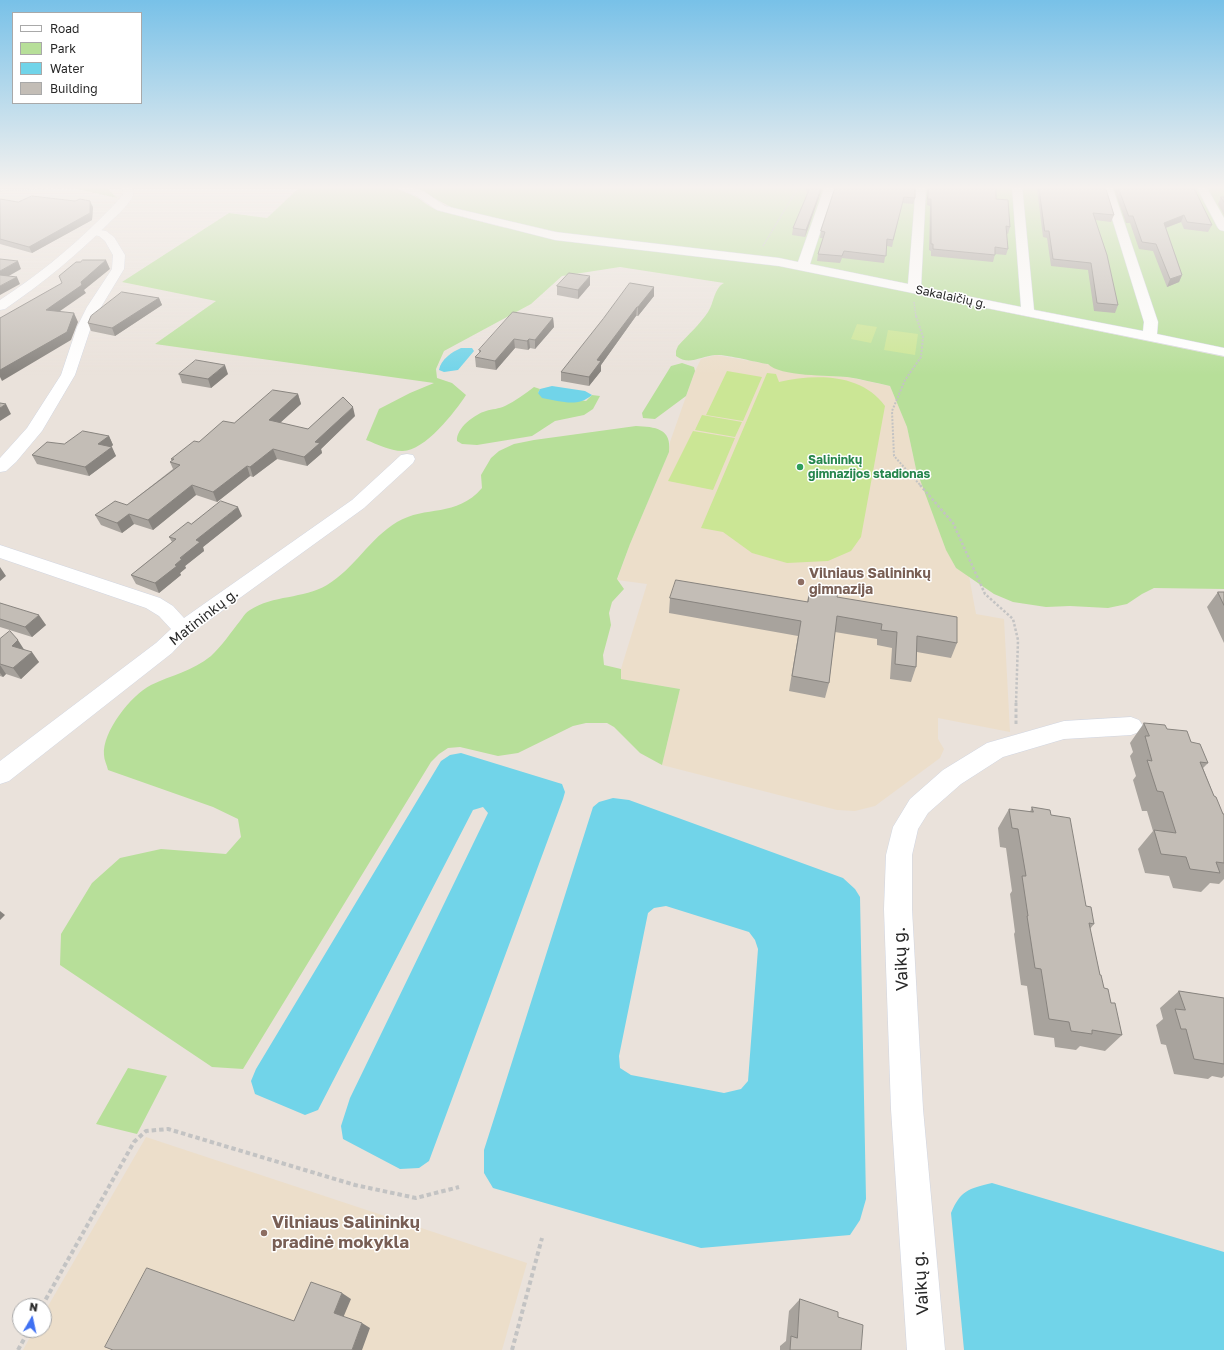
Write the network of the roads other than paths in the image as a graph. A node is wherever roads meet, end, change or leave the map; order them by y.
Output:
1 (74, 249) edge
2 (116, 249) edge
3 (669, 249) edge
4 (809, 249) edge
5 (917, 249) edge
6 (1022, 249) edge
7 (1127, 249) edge
8 (803, 266) junction
9 (914, 290) junction
10 (0, 306) edge
11 (1028, 313) junction
12 (1150, 337) junction
13 (1224, 352) edge
14 (407, 459) dead end
15 (0, 467) edge
16 (0, 550) edge
17 (183, 629) junction
18 (1131, 726) dead end
19 (0, 774) edge
20 (926, 1350) edge

1 - 10 street
2 - 15 street
3 - 8 street, Sakalaičių g.
4 - 8 street
5 - 9 street
6 - 11 street
7 - 12 street
8 - 9 street, Sakalaičių g.
9 - 11 street, Sakalaičių g.
11 - 12 street, Sakalaičių g.
12 - 13 street, Sakalaičių g.
14 - 17 street, Matininkų g.
16 - 17 street
17 - 19 street, Matininkų g.
18 - 20 street, Vaikų g.

